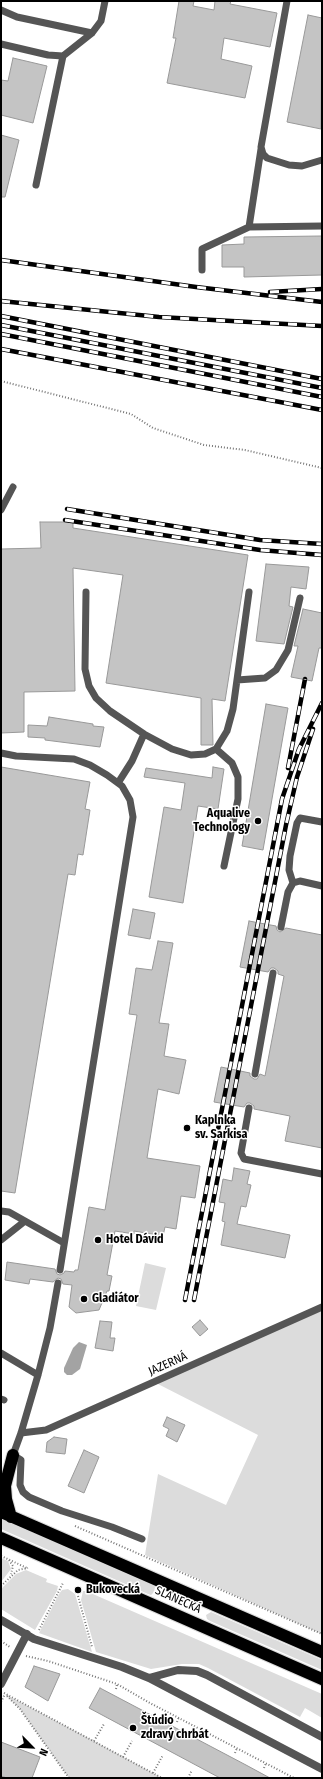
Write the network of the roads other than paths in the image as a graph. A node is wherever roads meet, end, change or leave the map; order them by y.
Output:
1 (105, 1) edge
2 (287, 1) edge
3 (1, 10) edge
4 (92, 33) junction
5 (1, 44) edge
6 (63, 56) junction
7 (261, 147) junction
8 (322, 160) edge
9 (36, 185) dead end
10 (322, 226) edge
11 (249, 227) junction
12 (202, 270) dead end
13 (13, 488) dead end
14 (1, 510) edge
15 (86, 592) dead end
16 (249, 592) dead end
17 (300, 598) dead end
18 (237, 680) junction
19 (144, 734) junction
20 (216, 749) junction
21 (1, 753) edge
22 (118, 783) junction
23 (322, 822) edge
24 (224, 866) dead end
25 (293, 883) junction
26 (322, 886) edge
27 (281, 927) dead end
28 (273, 973) dead end
29 (255, 1074) dead end
30 (249, 1108) dead end
31 (322, 1174) edge
32 (1, 1210) edge
33 (25, 1221) junction
34 (1, 1240) edge
35 (64, 1243) junction
36 (60, 1270) dead end
37 (58, 1283) dead end
38 (322, 1307) edge
39 (1, 1353) edge
40 (38, 1375) junction
41 (21, 1433) junction
42 (12, 1454) junction
43 (1, 1473) edge
44 (6, 1514) edge
45 (2, 1539) edge
46 (142, 1539) dead end
47 (1, 1620) edge
48 (31, 1637) junction
49 (322, 1652) edge
50 (149, 1678) junction
51 (322, 1679) edge
52 (1, 1684) edge
53 (322, 1737) edge
54 (322, 1769) edge

1 - 4 lane
2 - 7 lane
3 - 4 lane
4 - 6 lane
5 - 6 lane
6 - 9 lane
7 - 8 lane
7 - 11 lane
10 - 11 lane
11 - 12 lane
13 - 14 lane
15 - 19 lane
16 - 18 lane
17 - 18 lane
18 - 20 lane
19 - 20 lane
19 - 22 lane
20 - 24 lane
21 - 22 lane
22 - 35 lane
23 - 25 lane
25 - 26 lane
25 - 27 lane
28 - 29 lane
30 - 31 lane
32 - 33 lane
33 - 34 lane
33 - 35 lane
35 - 36 lane
37 - 40 lane
38 - 41 lane, JAZERNÁ
39 - 40 lane
40 - 41 lane
41 - 42 lane
42 - 43 highway
42 - 44 highway
42 - 46 lane
44 - 49 highway, SLANECKÁ
45 - 51 highway, SLANECKÁ
47 - 48 street
48 - 50 street
48 - 52 street
50 - 53 street
50 - 54 street

